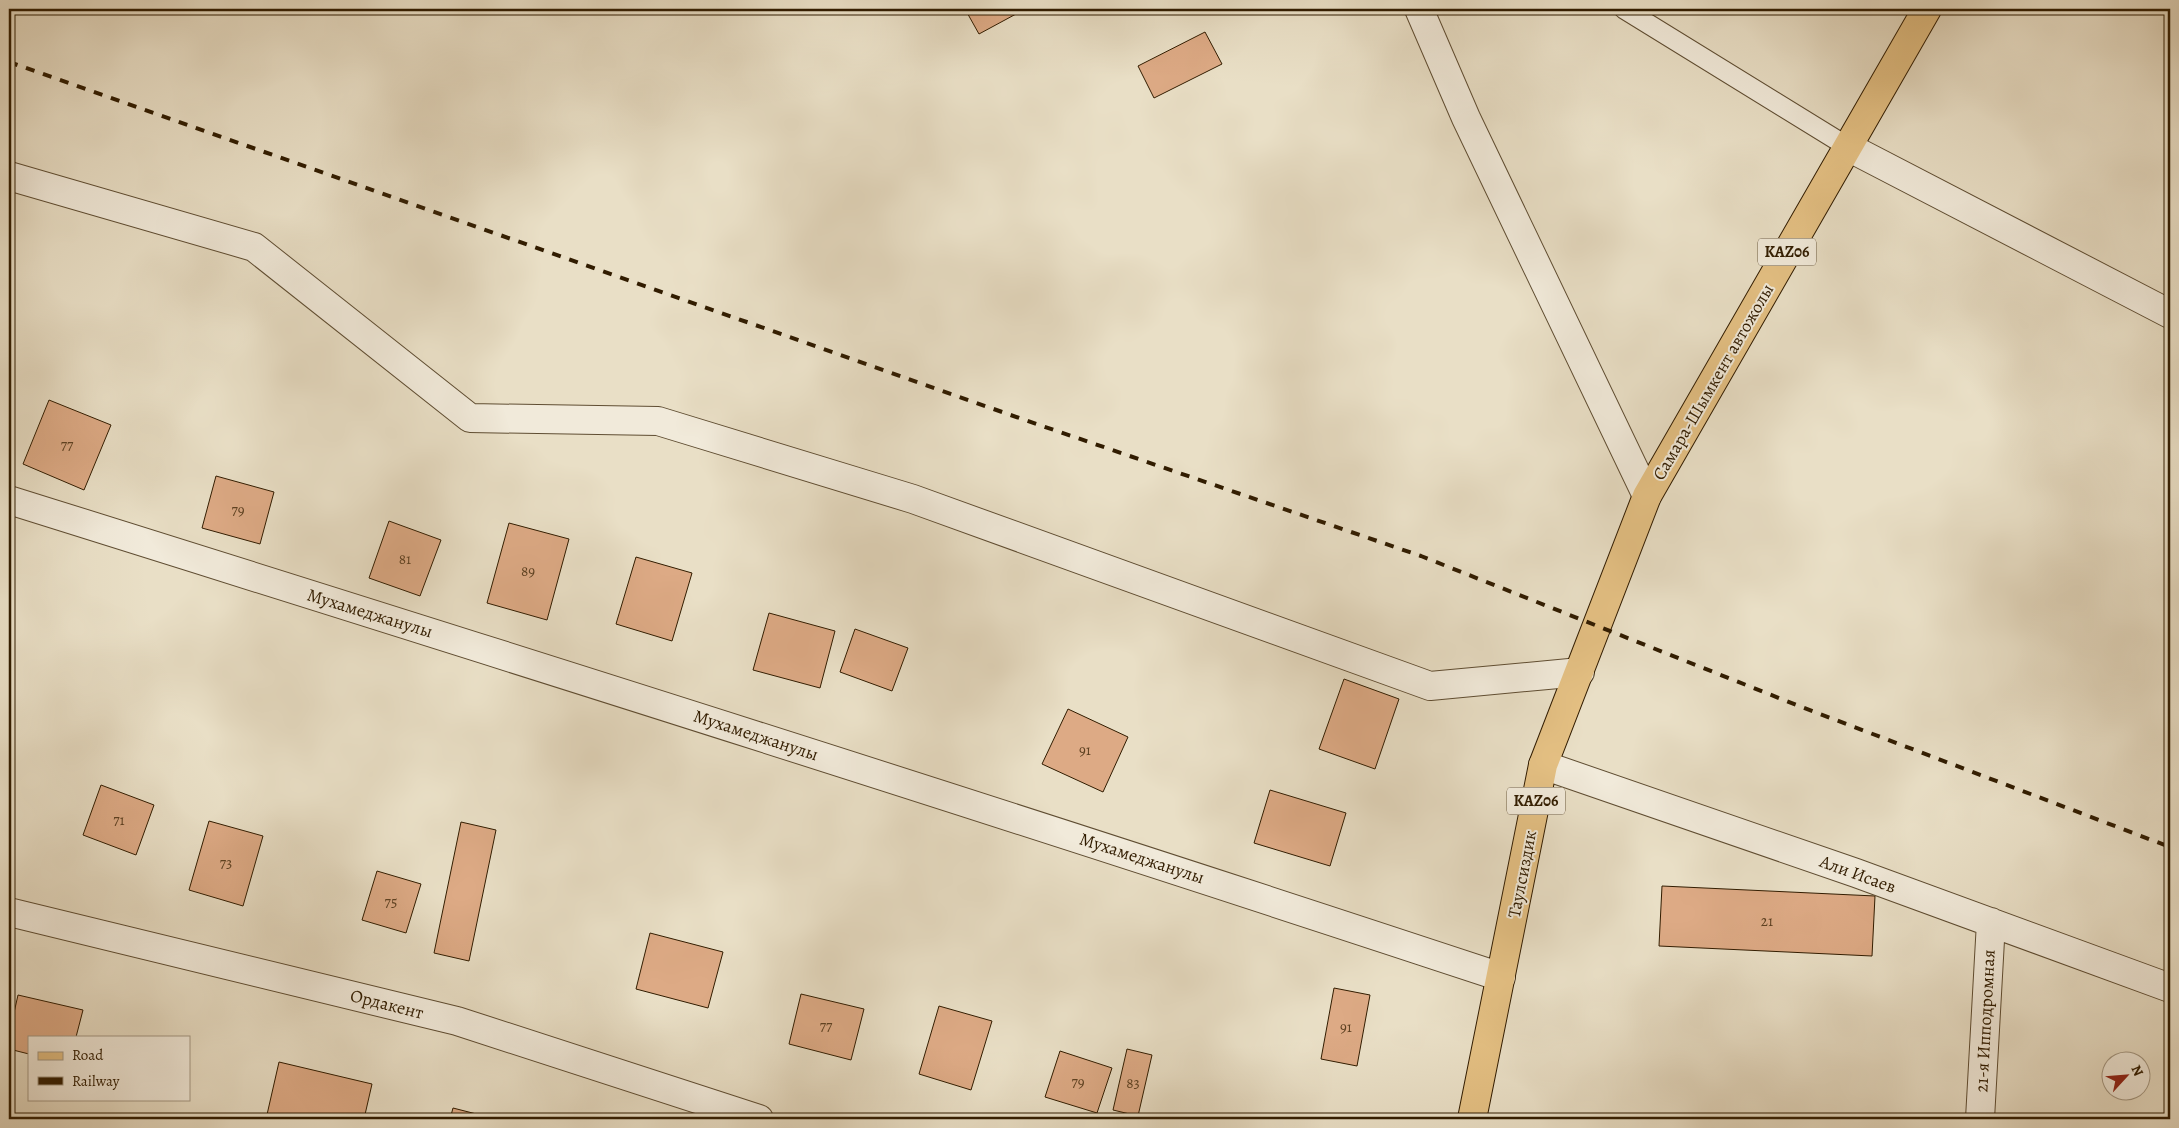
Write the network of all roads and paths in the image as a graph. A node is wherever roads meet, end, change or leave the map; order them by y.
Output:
1 (1419, 9) edge
2 (1624, 9) edge
3 (1928, 9) edge
4 (1848, 147) junction
5 (9, 176) edge
6 (2170, 314) edge
7 (1647, 496) junction
8 (9, 500) edge
9 (1580, 672) junction
10 (1543, 765) junction
11 (9, 912) edge
12 (1991, 922) junction
13 (1501, 977) junction
14 (2170, 988) edge
15 (759, 1119) edge
16 (1472, 1119) edge
17 (1980, 1119) edge

1 - 7 street
2 - 4 lane
3 - 4 main road, Самара-Шымкент автожолы / KAZ06
4 - 6 street
4 - 7 main road, Самара-Шымкент автожолы / KAZ06
5 - 9 street
7 - 9 main road, Таулсиздик / KAZ06
8 - 13 street, Мухамеджанулы
9 - 10 main road, Таулсиздик / KAZ06
10 - 12 street, Али Исаев
10 - 13 main road, Таулсиздик / KAZ06
11 - 15 street, Ордакент
12 - 14 street, Али Исаев
12 - 17 street, 21-я Ипподромная
13 - 16 main road, Таулсиздик / KAZ06

